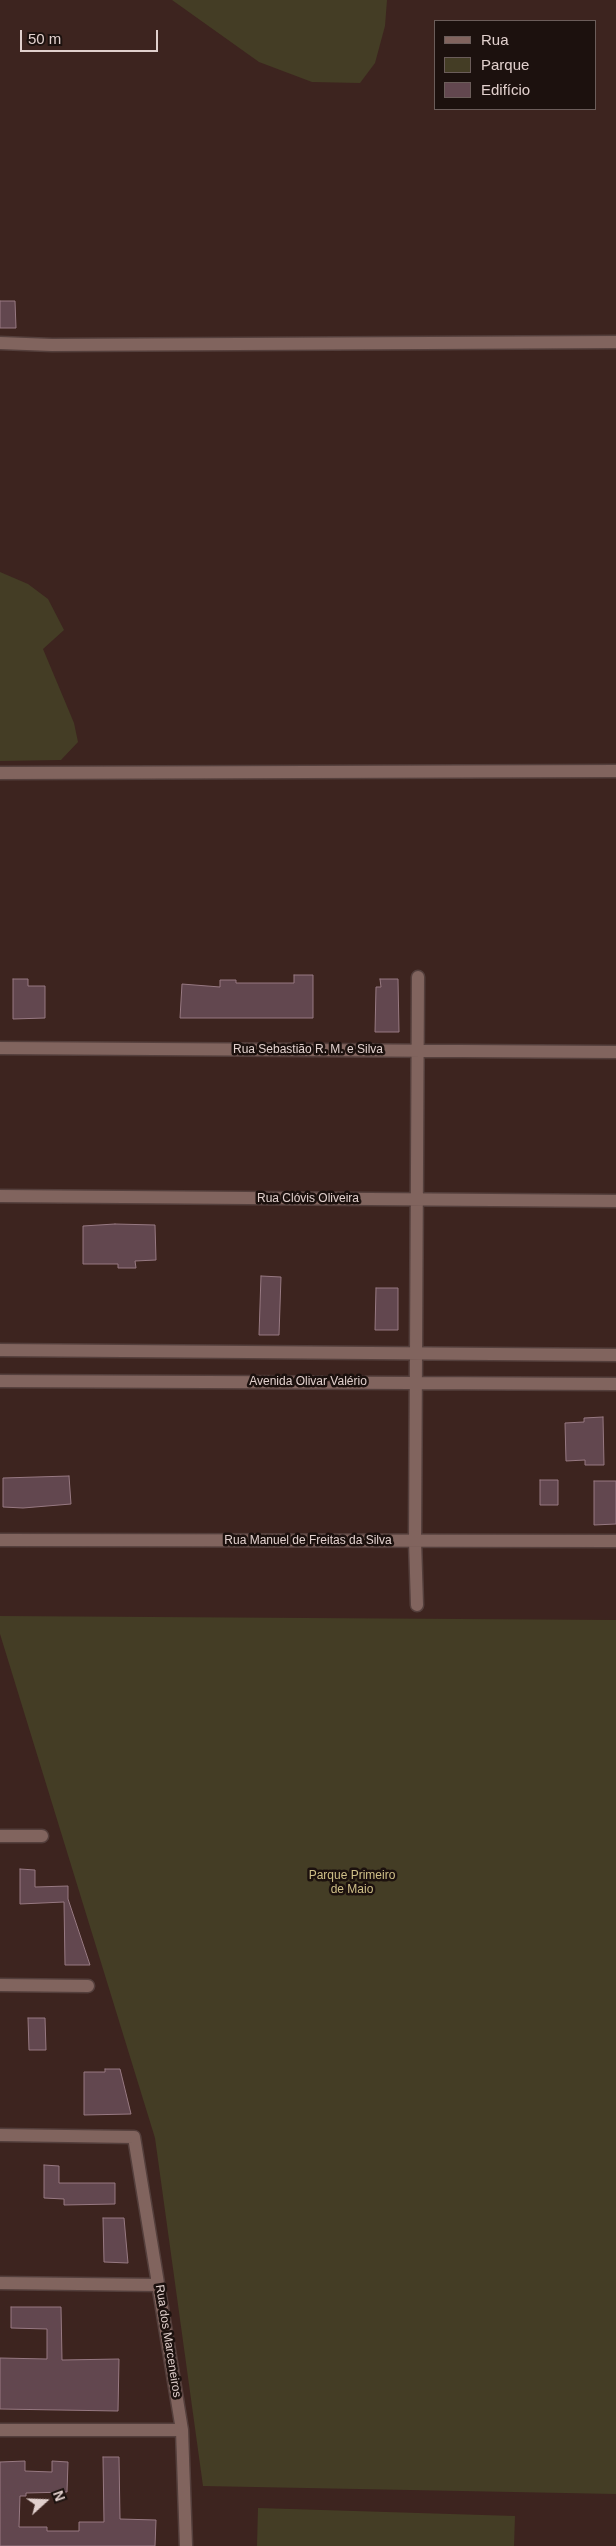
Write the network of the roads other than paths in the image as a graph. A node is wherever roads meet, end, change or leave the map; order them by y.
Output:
1 (616, 342) edge
2 (0, 343) edge
3 (616, 771) edge
4 (0, 773) edge
5 (418, 977) dead end
6 (0, 1048) edge
7 (418, 1051) junction
8 (616, 1052) edge
9 (0, 1196) edge
10 (417, 1199) junction
11 (616, 1201) edge
12 (0, 1350) edge
13 (416, 1355) junction
14 (616, 1355) edge
15 (0, 1381) edge
16 (417, 1383) junction
17 (616, 1384) edge
18 (0, 1540) edge
19 (415, 1541) junction
20 (616, 1541) edge
21 (417, 1606) dead end
22 (0, 1836) edge
23 (42, 1836) dead end
24 (0, 1985) edge
25 (88, 1986) dead end
26 (0, 2135) edge
27 (0, 2283) edge
28 (158, 2285) junction
29 (0, 2430) edge
30 (182, 2430) junction
31 (186, 2546) edge

1 - 2 street
3 - 4 street
5 - 7 street
6 - 7 street, Rua Sebastião R. M. e Silva
7 - 8 street, Rua Sebastião R. M. e Silva
7 - 10 street
9 - 10 street, Rua Clóvis Oliveira
10 - 11 street, Rua Clóvis Oliveira
10 - 13 street
12 - 13 street
13 - 14 street
13 - 16 street
15 - 16 street, Avenida Olivar Valério
16 - 17 street, Avenida Olivar Valério
16 - 19 street
18 - 19 street, Rua Manuel de Freitas da Silva
19 - 20 street, Rua Manuel de Freitas da Silva
19 - 21 street
22 - 23 street
24 - 25 street
26 - 28 street, Rua dos Marceneiros
27 - 28 street
28 - 30 street, Rua dos Marceneiros
29 - 30 street
30 - 31 street, Rua dos Marceneiros

